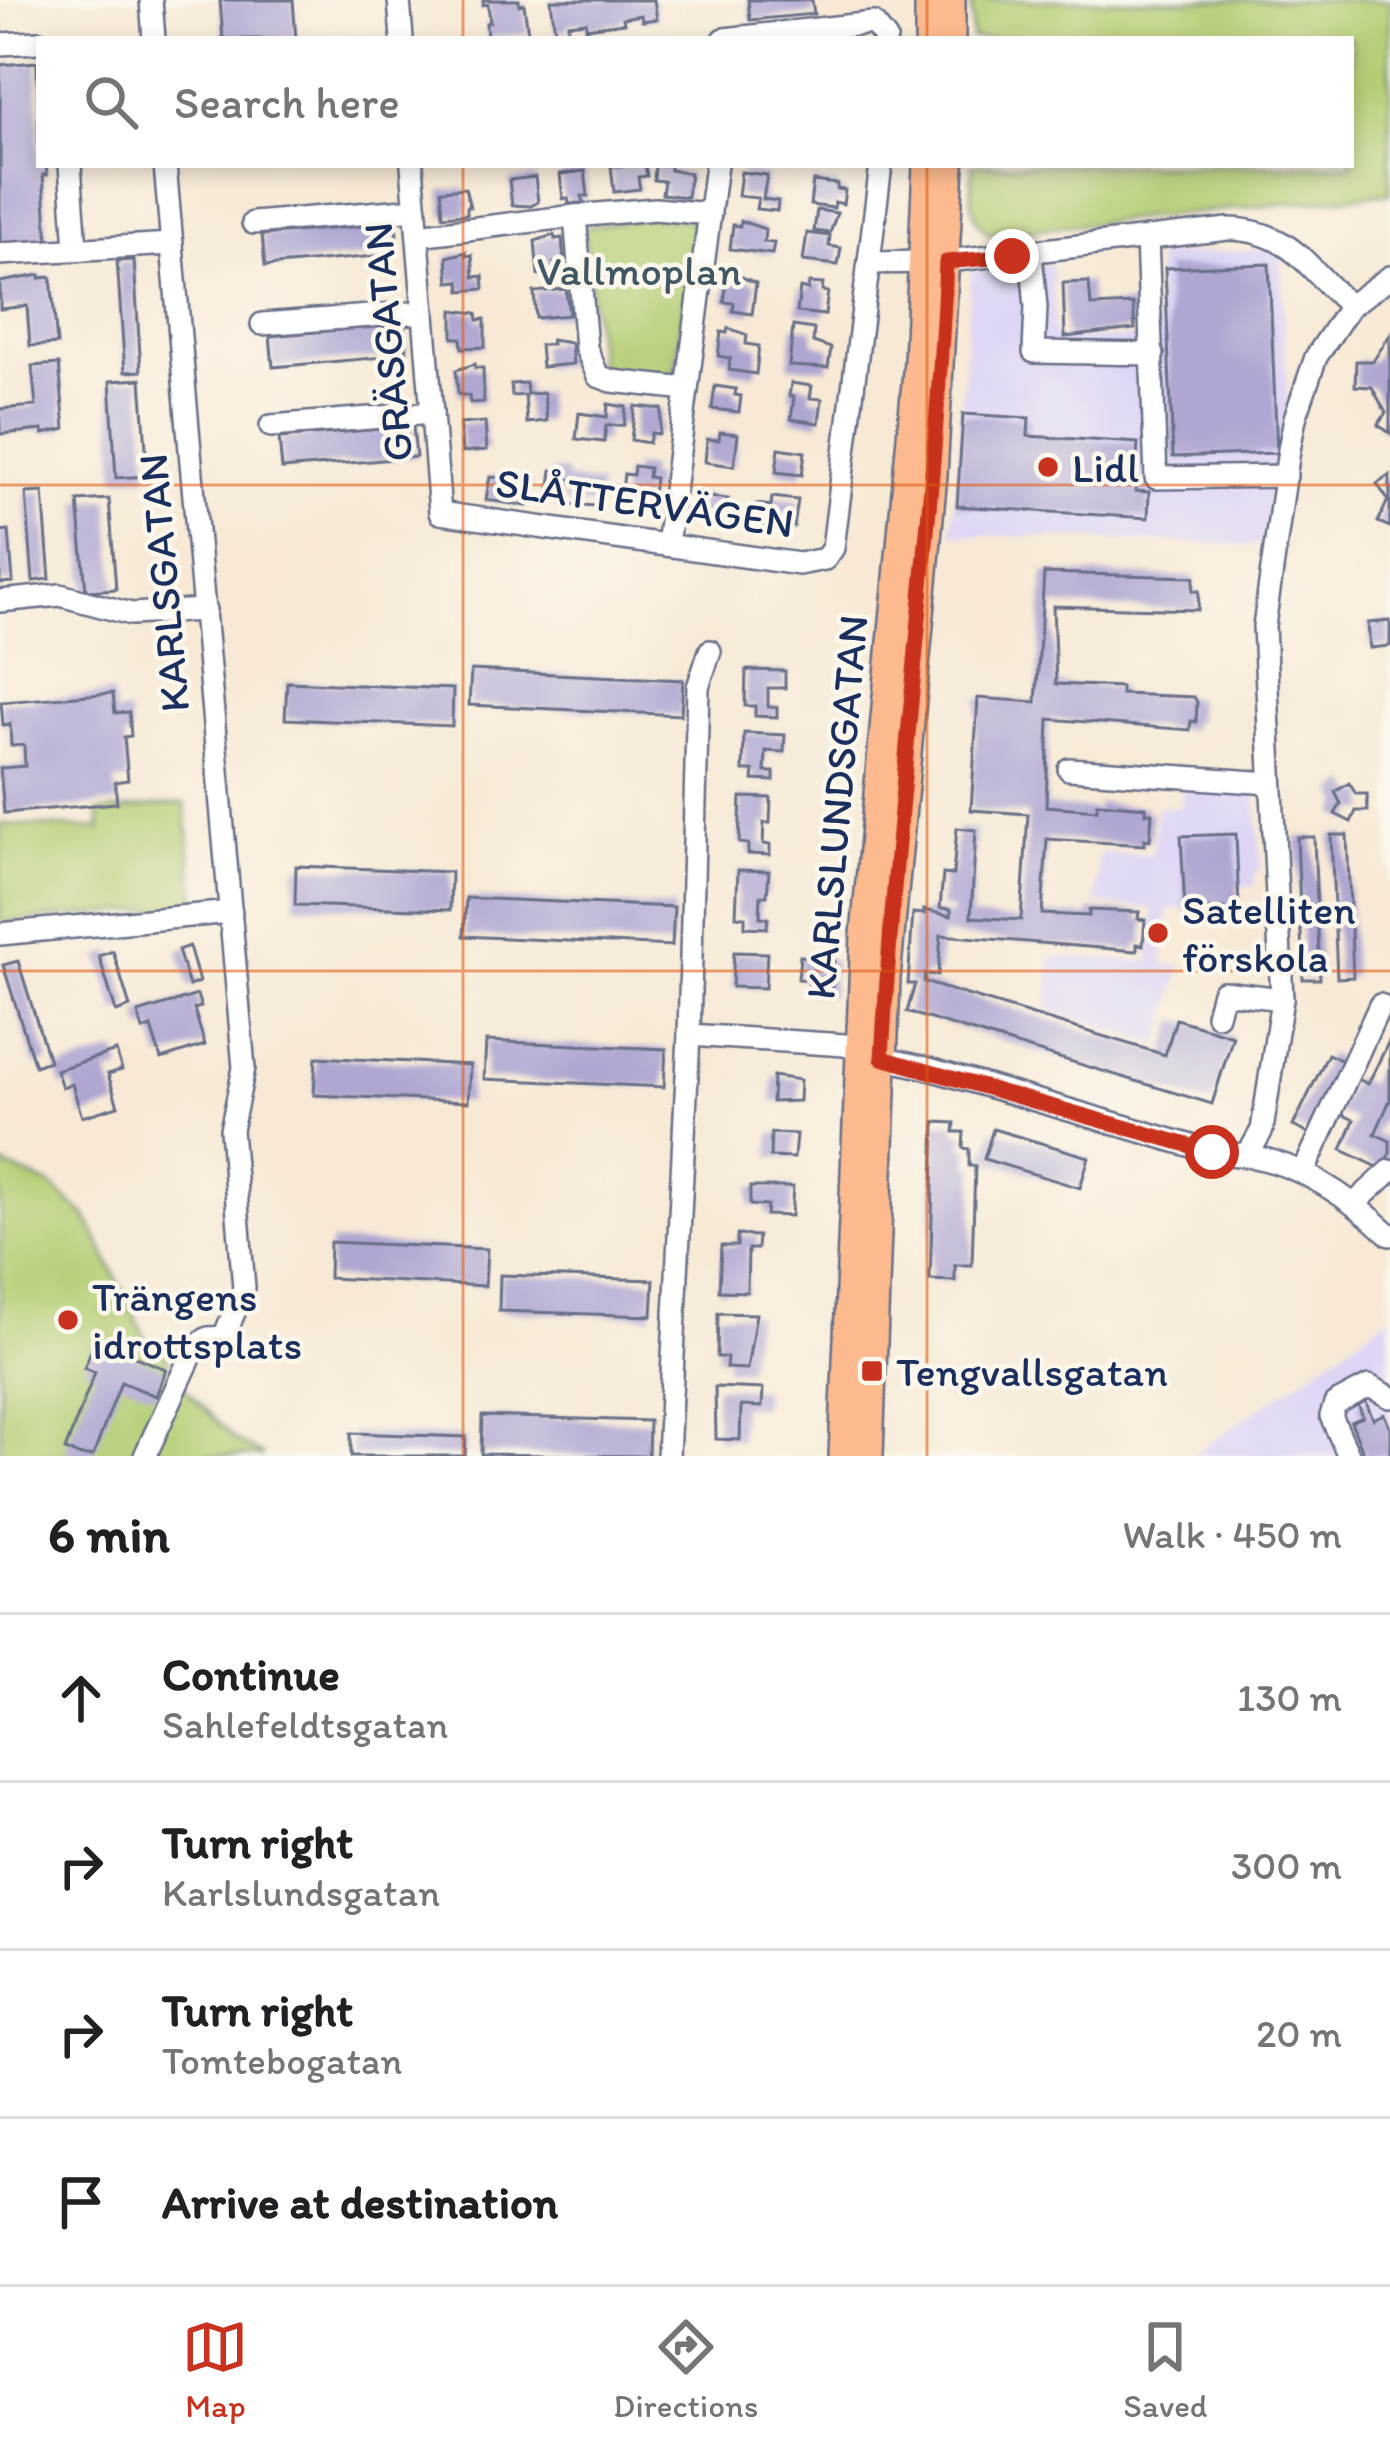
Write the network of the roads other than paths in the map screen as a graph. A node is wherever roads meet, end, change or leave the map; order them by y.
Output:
1 (151, 0) edge
2 (399, 0) edge
3 (929, 0) edge
4 (951, 0) edge
5 (154, 36) edge
6 (402, 36) edge
7 (752, 36) edge
8 (884, 36) edge
9 (929, 36) edge
10 (951, 36) edge
11 (36, 42) edge
12 (0, 44) edge
13 (70, 168) edge
14 (165, 168) edge
15 (412, 168) edge
16 (716, 168) edge
17 (881, 168) edge
18 (927, 168) edge
19 (950, 168) edge
20 (416, 208) junction
21 (710, 214) junction
22 (575, 216) junction
23 (254, 223) dead end
24 (418, 235) junction
25 (1147, 238) junction
26 (172, 244) junction
27 (76, 248) junction
28 (0, 254) edge
29 (1031, 254) junction
30 (935, 262) junction
31 (870, 263) junction
32 (1390, 277) edge
33 (1350, 306) junction
34 (424, 311) junction
35 (262, 324) dead end
36 (1153, 354) junction
37 (687, 389) junction
38 (432, 412) junction
39 (271, 426) dead end
40 (1286, 476) junction
41 (440, 512) joint
42 (667, 545) junction
43 (0, 601) edge
44 (205, 610) junction
45 (710, 651) dead end
46 (1069, 769) dead end
47 (1270, 783) junction
48 (231, 913) junction
49 (0, 934) edge
50 (1282, 998) junction
51 (1380, 1005) dead end
52 (1217, 1016) dead end
53 (689, 1035) junction
54 (870, 1054) junction
55 (1240, 1155) junction
56 (1390, 1171) edge
57 (1303, 1173) junction
58 (1355, 1203) junction
59 (1390, 1235) edge
60 (1385, 1403) edge
61 (145, 1456) edge
62 (668, 1456) edge
63 (843, 1456) edge
64 (869, 1456) edge
65 (1348, 1456) edge

1 - 5 street
2 - 6 street
3 - 9 main road
4 - 10 main road
7 - 8 street
11 - 12 street
13 - 27 street
14 - 26 street, KARLSGATAN
15 - 20 street, GRÄSGATAN
16 - 21 street
17 - 31 street, SLÅTTERVÄGEN
18 - 30 main road, KARLSLUNDSGATAN
19 - 30 main road, KARLSLUNDSGATAN
20 - 23 street
20 - 24 street, GRÄSGATAN
21 - 22 street
21 - 37 street
22 - 24 street
22 - 37 street
24 - 34 street, GRÄSGATAN
25 - 29 street
25 - 33 street
25 - 36 street
26 - 27 street
26 - 44 street, KARLSGATAN
27 - 28 street
29 - 30 street
29 - 36 street
30 - 31 street
30 - 54 main road, KARLSLUNDSGATAN
31 - 42 street, SLÅTTERVÄGEN
32 - 33 street
33 - 40 street
34 - 35 street
34 - 38 street, GRÄSGATAN
36 - 40 street
37 - 42 street
38 - 39 street
38 - 41 street, GRÄSGATAN
40 - 47 street
41 - 42 street, SLÅTTERVÄGEN
43 - 44 street
44 - 48 street, KARLSGATAN
45 - 53 street
46 - 47 street
47 - 50 street
48 - 49 street
48 - 61 street, KARLSGATAN
50 - 52 street
50 - 55 street
51 - 57 street
53 - 54 street
53 - 62 street
54 - 55 street
54 - 63 main road, KARLSLUNDSGATAN
54 - 64 main road, KARLSLUNDSGATAN
55 - 57 street
56 - 58 street
57 - 58 street
58 - 59 street
60 - 65 street

